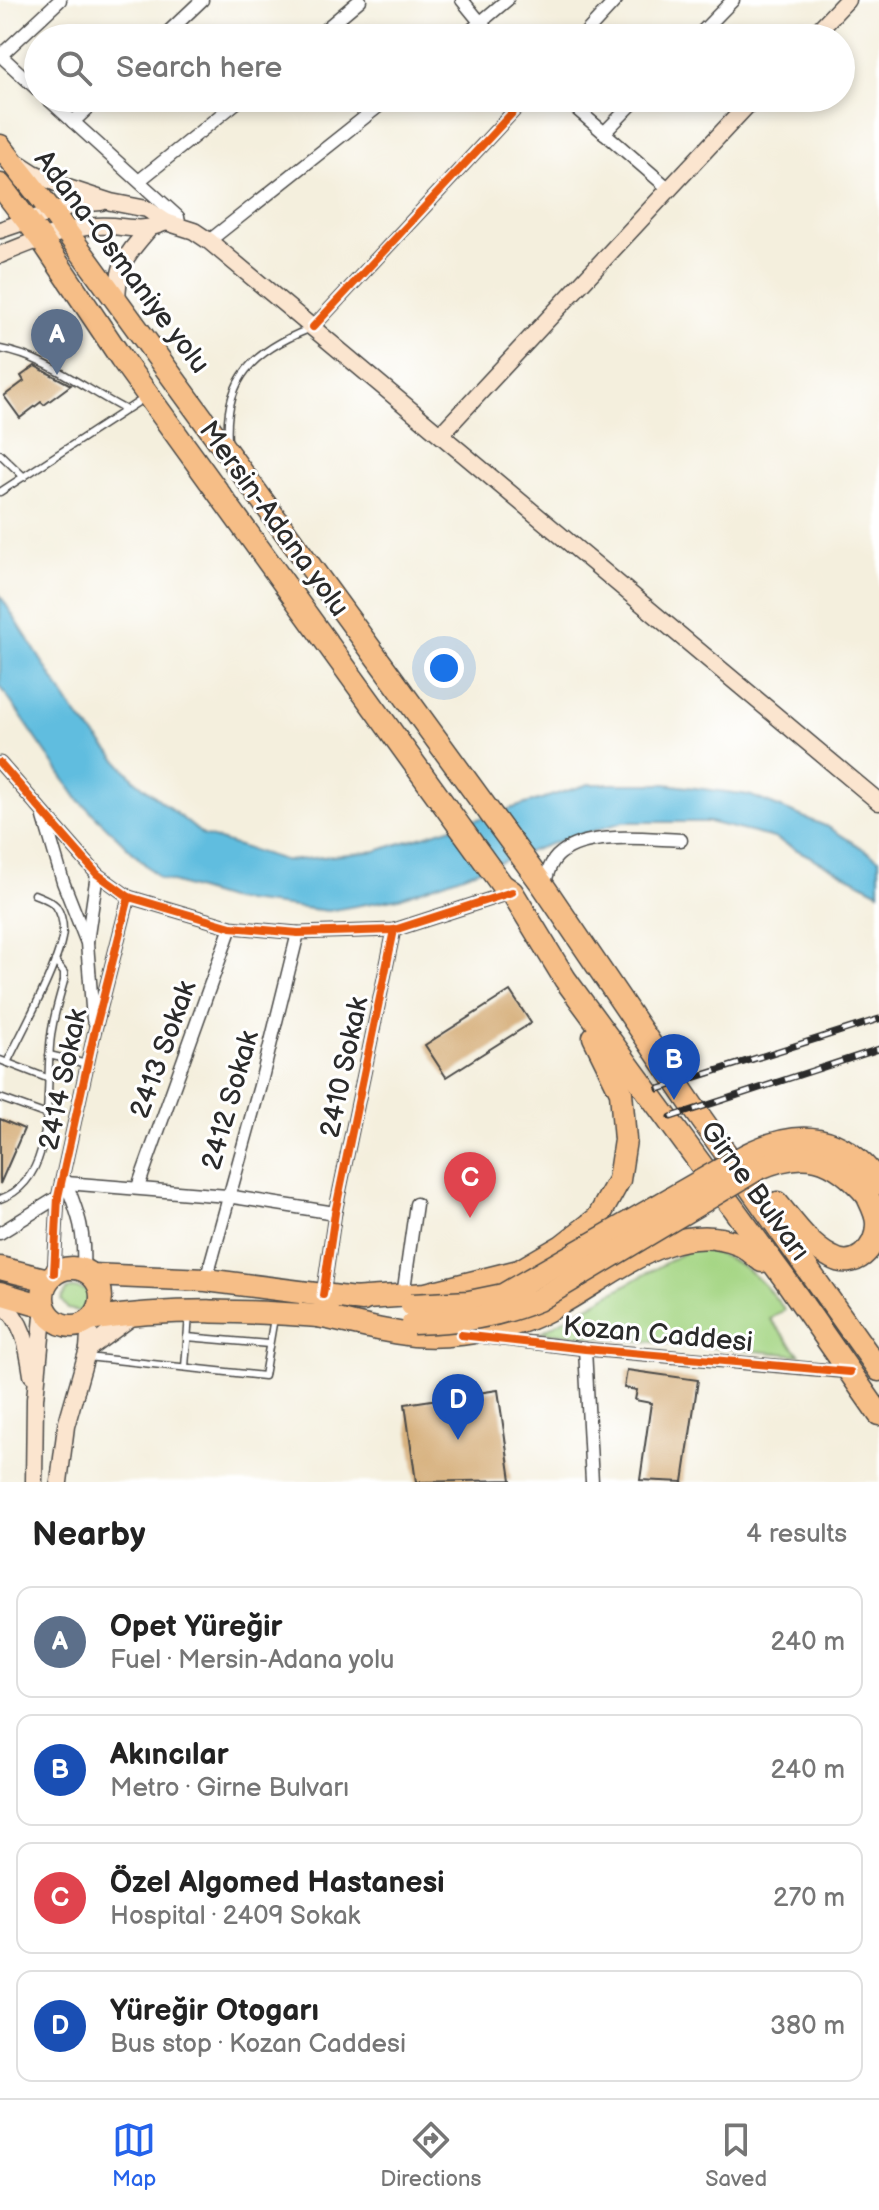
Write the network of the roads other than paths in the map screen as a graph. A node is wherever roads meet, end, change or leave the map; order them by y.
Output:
1 (60, 0) edge
2 (202, 0) edge
3 (360, 0) edge
4 (462, 0) edge
5 (507, 0) edge
6 (616, 0) edge
7 (733, 0) edge
8 (847, 0) edge
9 (480, 23) joint
10 (34, 24) edge
11 (177, 24) edge
12 (332, 24) edge
13 (594, 24) edge
14 (710, 24) edge
15 (824, 24) edge
16 (24, 33) edge
17 (0, 55) edge
18 (24, 77) edge
19 (62, 112) edge
20 (84, 112) edge
21 (225, 112) edge
22 (371, 112) edge
23 (513, 112) edge
24 (580, 112) edge
25 (624, 112) edge
26 (741, 112) edge
27 (73, 122) junction
28 (604, 133) junction
29 (3, 150) edge
30 (140, 180) junction
31 (0, 185) edge
32 (668, 188) junction
33 (111, 202) junction
34 (52, 212) junction
35 (27, 221) junction
36 (172, 223) junction
37 (149, 229) junction
38 (0, 230) edge
39 (66, 233) junction
40 (42, 240) junction
41 (209, 241) junction
42 (0, 255) edge
43 (117, 304) junction
44 (313, 327) junction
45 (0, 349) edge
46 (149, 394) junction
47 (126, 410) junction
48 (441, 434) junction
49 (0, 454) edge
50 (228, 454) junction
51 (24, 477) junction
52 (0, 492) edge
53 (0, 763) edge
54 (879, 802) edge
55 (43, 814) junction
56 (681, 840) dead end
57 (97, 874) junction
58 (544, 887) junction
59 (507, 888) junction
60 (34, 894) dead end
61 (129, 897) junction
62 (231, 927) junction
63 (394, 930) junction
64 (298, 933) junction
65 (87, 943) junction
66 (55, 961) junction
67 (565, 979) junction
68 (94, 1034) junction
69 (49, 1055) junction
70 (3, 1061) edge
71 (87, 1064) junction
72 (47, 1078) junction
73 (0, 1098) edge
74 (693, 1107) junction
75 (47, 1115) junction
76 (65, 1180) junction
77 (138, 1187) junction
78 (873, 1189) edge
79 (227, 1196) junction
80 (58, 1197) junction
81 (0, 1199) edge
82 (416, 1204) dead end
83 (335, 1213) junction
84 (0, 1233) edge
85 (0, 1268) edge
86 (88, 1272) junction
87 (51, 1276) junction
88 (785, 1279) junction
89 (206, 1280) junction
90 (0, 1293) edge
91 (0, 1302) edge
92 (44, 1306) junction
93 (321, 1306) junction
94 (409, 1308) junction
95 (189, 1310) junction
96 (142, 1311) junction
97 (274, 1314) junction
98 (90, 1320) junction
99 (461, 1335) junction
100 (187, 1337) junction
101 (269, 1344) junction
102 (585, 1349) junction
103 (87, 1353) junction
104 (185, 1367) junction
105 (879, 1370) edge
106 (850, 1372) junction
107 (35, 1399) junction
108 (879, 1414) edge
109 (34, 1482) edge
110 (59, 1482) edge
111 (592, 1482) edge

1 - 10 street
2 - 11 street
3 - 12 street
4 - 9 street
5 - 9 street
6 - 13 street
7 - 14 street
8 - 15 main road
16 - 17 street
17 - 18 street
19 - 27 street
20 - 27 street
21 - 30 street
22 - 41 street
23 - 44 street
24 - 28 street
25 - 28 street
26 - 32 main road
27 - 30 street
28 - 32 street
29 - 33 main road
29 - 34 highway, Adana-Osmaniye yolu
30 - 36 street
31 - 35 highway, Mersin-Adana yolu
32 - 48 main road
33 - 34 main road
33 - 36 main road
34 - 35 main road
34 - 39 highway, Adana-Osmaniye yolu
35 - 38 main road
35 - 40 highway, Mersin-Adana yolu
36 - 37 main road
36 - 41 main road
37 - 39 main road
37 - 43 main road
39 - 40 main road
39 - 43 highway, Adana-Osmaniye yolu
40 - 42 main road
40 - 46 highway, Mersin-Adana yolu
41 - 44 main road
43 - 50 highway, Adana-Osmaniye yolu
44 - 48 main road
44 - 50 lane
45 - 47 lane
46 - 47 lane
46 - 59 highway, Mersin-Adana yolu
47 - 51 lane
48 - 54 main road
49 - 51 lane
50 - 58 highway, Adana-Osmaniye yolu
51 - 52 lane
53 - 55 street
55 - 57 street
55 - 65 street, 2414 Sokak
56 - 58 street
57 - 61 street
57 - 65 street
58 - 74 highway, Girne Bulvarı
59 - 63 street
59 - 67 highway, Girne Bulvarı
60 - 66 lane
61 - 62 street
61 - 68 street, 2414 Sokak
62 - 64 street
62 - 77 street, 2413 Sokak
63 - 64 street
63 - 83 street, 2410 Sokak
64 - 79 street, 2412 Sokak
65 - 68 street, 2414 Sokak
66 - 69 lane
66 - 70 lane
67 - 88 highway, Girne Bulvarı
67 - 94 highway
68 - 71 street, 2414 Sokak
69 - 71 lane
69 - 72 lane
70 - 72 lane
71 - 76 street, 2414 Sokak
72 - 75 lane
73 - 75 lane
74 - 78 highway
74 - 105 highway, Girne Bulvarı
75 - 81 lane
76 - 77 street
76 - 80 street, 2414 Sokak
76 - 86 street
77 - 79 street
78 - 94 highway, bridge
79 - 83 street
79 - 89 street, 2412 Sokak
80 - 84 street
80 - 87 street, 2414 Sokak
82 - 94 street
83 - 93 street, 2410 Sokak
85 - 87 highway
86 - 87 highway
86 - 89 highway
86 - 98 highway
87 - 92 highway
88 - 99 highway
88 - 106 highway, Girne Bulvarı
89 - 93 highway
90 - 92 highway
91 - 107 main road
92 - 98 highway
92 - 107 main road
93 - 94 highway
93 - 94 highway
93 - 97 highway
93 - 99 highway
95 - 96 highway
95 - 97 highway
95 - 100 lane
96 - 98 highway
96 - 103 main road
97 - 101 lane
98 - 103 main road
99 - 102 street, Kozan Caddesi
100 - 101 lane
100 - 104 lane
101 - 104 lane
102 - 106 street, Kozan Caddesi
102 - 111 street
103 - 104 lane
103 - 110 main road
106 - 108 highway, Girne Bulvarı
107 - 109 main road

